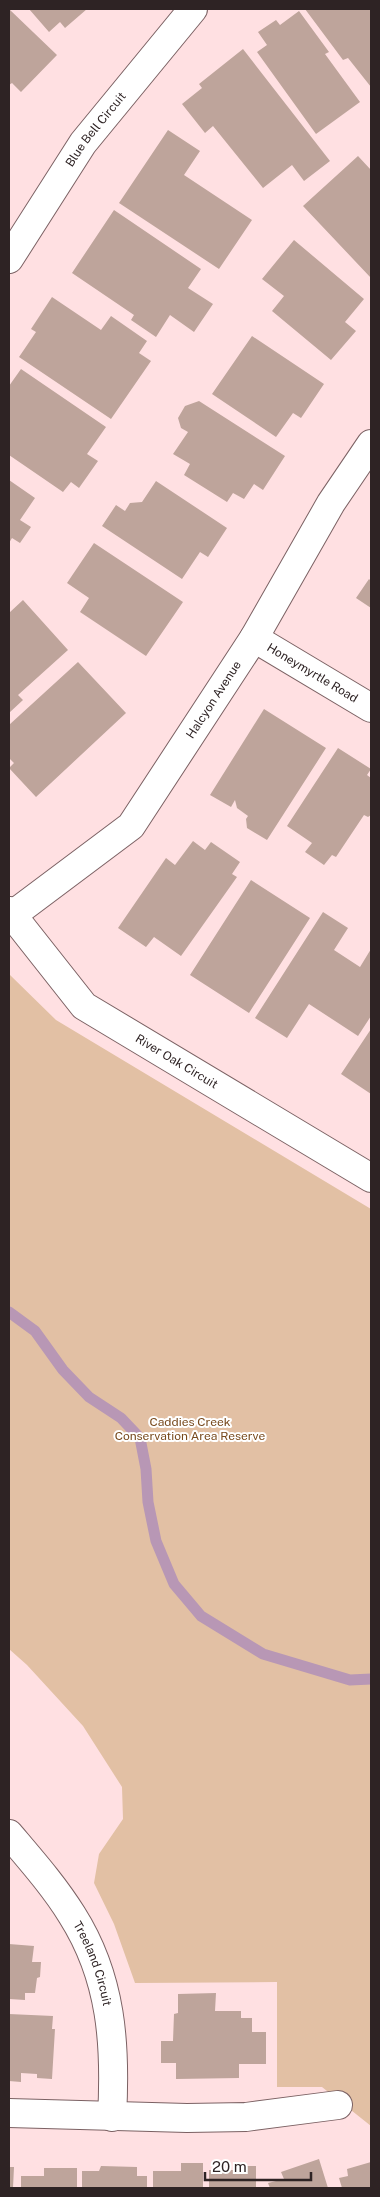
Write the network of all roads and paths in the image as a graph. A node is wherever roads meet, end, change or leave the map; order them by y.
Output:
1 (193, 9) edge
2 (9, 259) edge
3 (371, 444) edge
4 (254, 638) junction
5 (371, 708) edge
6 (10, 914) edge
7 (371, 1178) edge
8 (9, 1834) edge
9 (338, 2105) dead end
10 (9, 2113) edge
11 (112, 2117) junction

1 - 2 street, Blue Bell Circuit
3 - 4 street, Halcyon Avenue
4 - 5 street, Honeymyrtle Road
4 - 6 street, Halcyon Avenue
6 - 7 street, River Oak Circuit
8 - 11 street, Treeland Circuit
9 - 11 street
10 - 11 street

